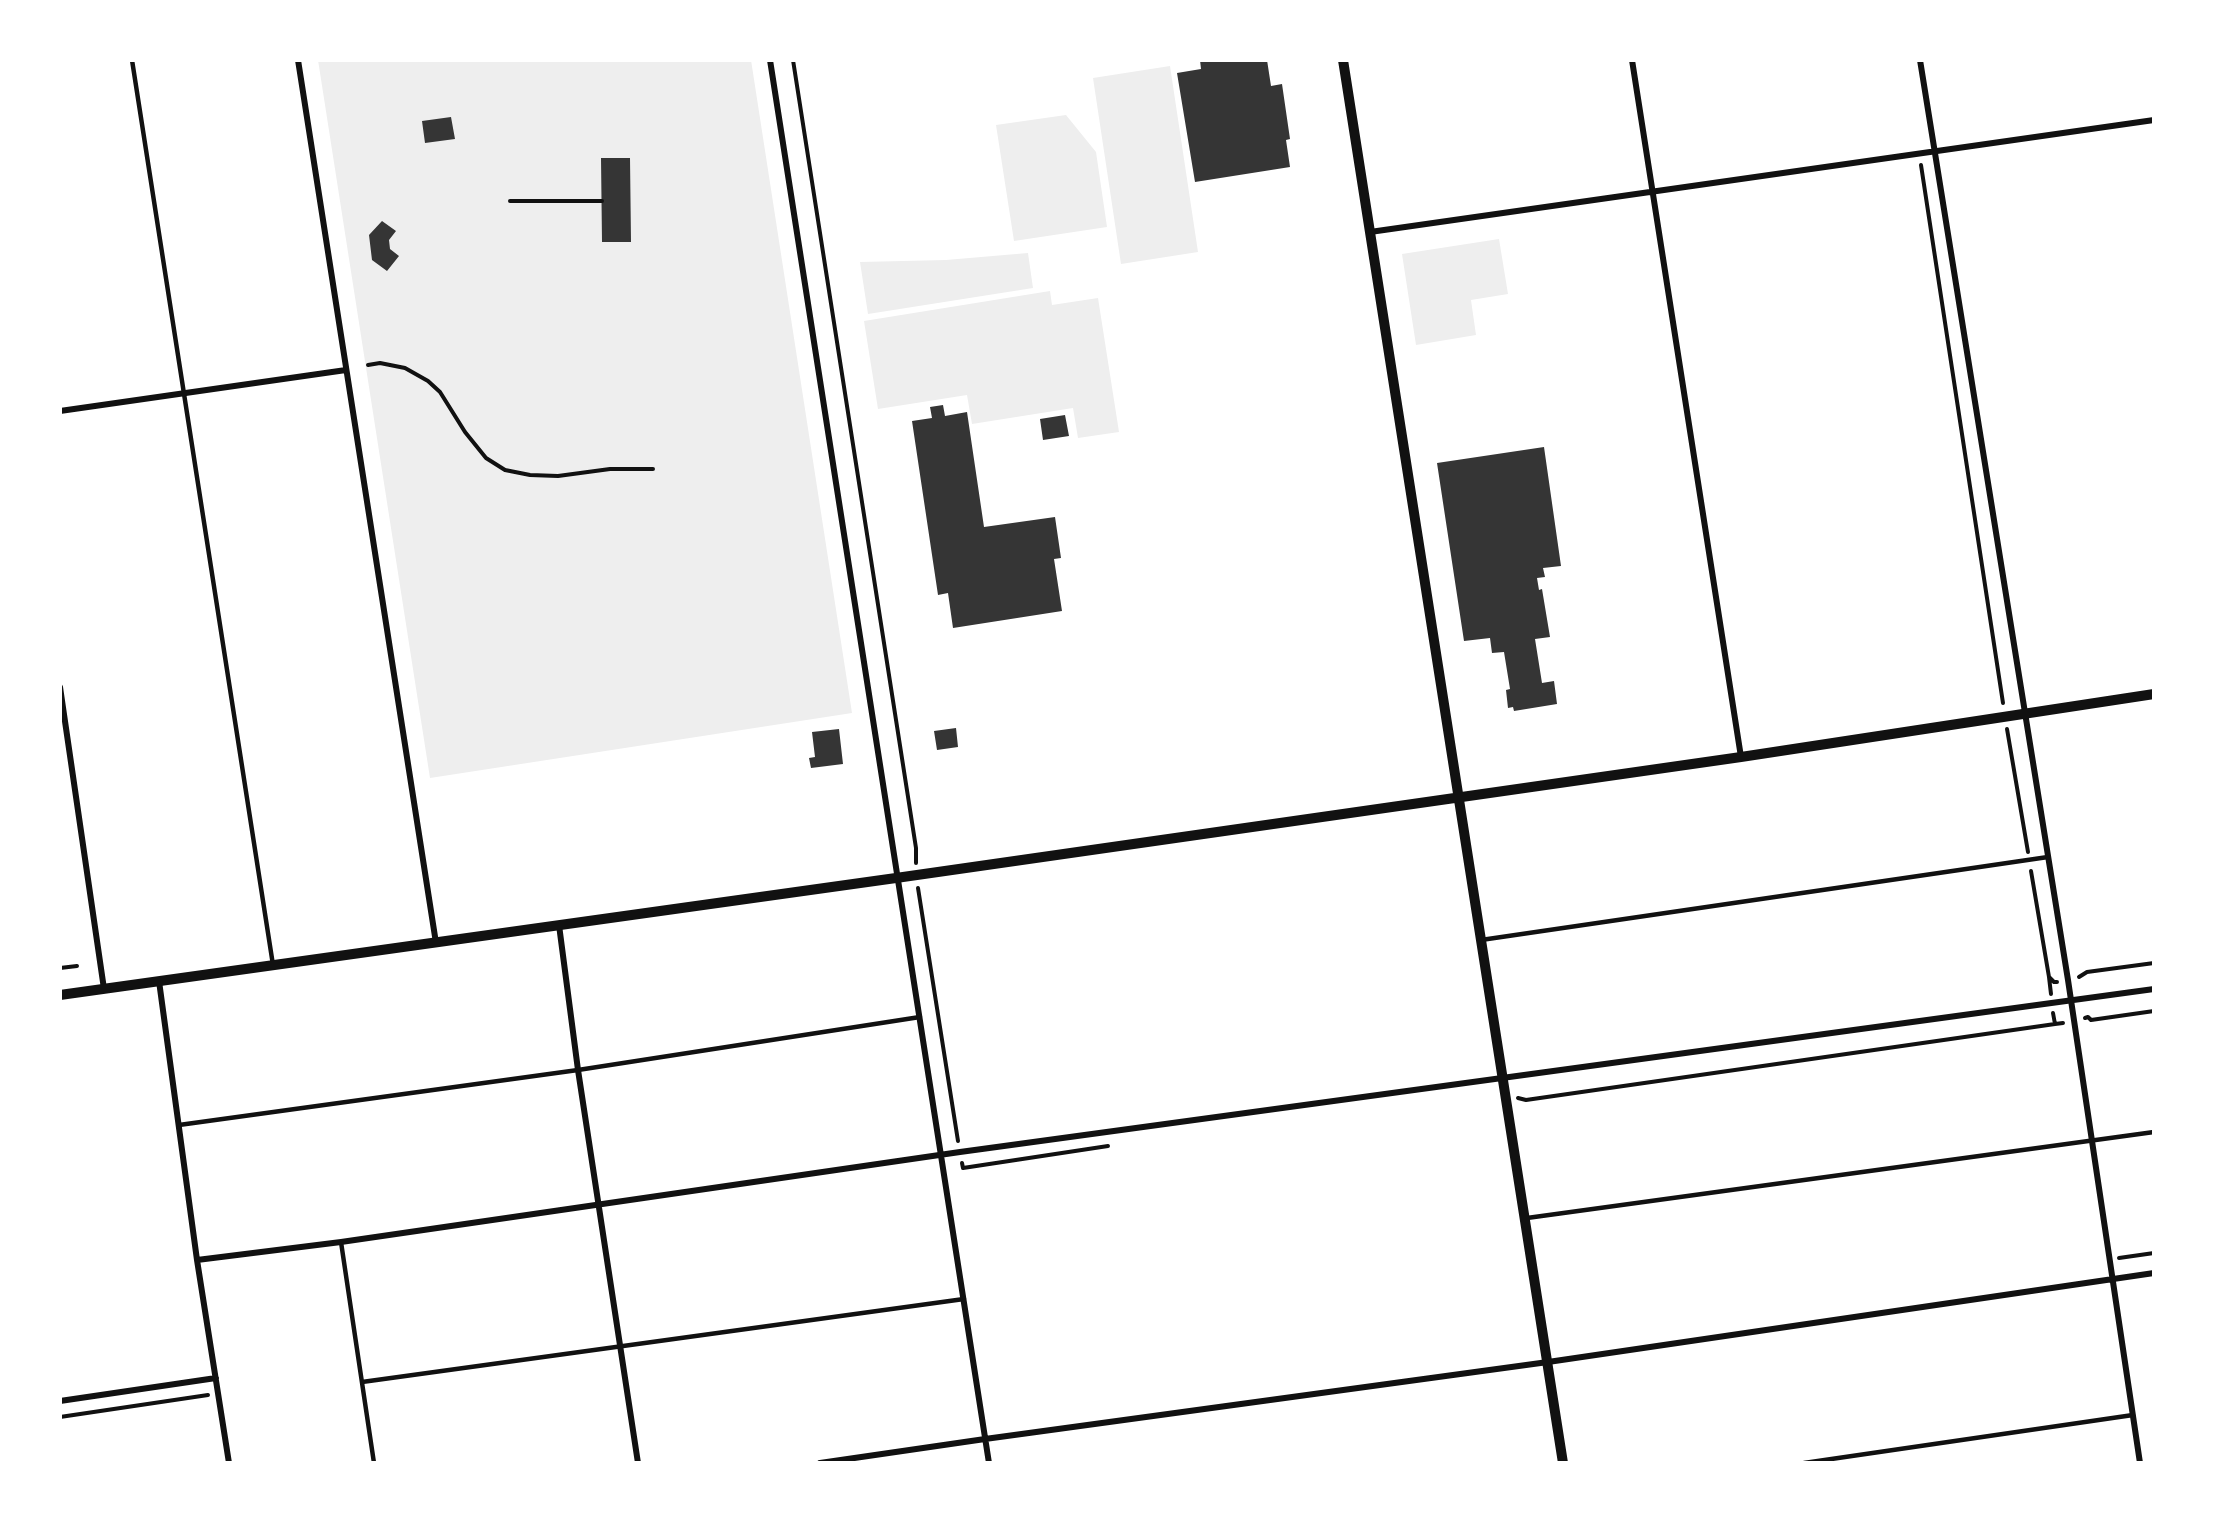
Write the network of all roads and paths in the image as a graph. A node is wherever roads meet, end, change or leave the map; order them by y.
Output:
1 (132, 60) edge
2 (298, 60) edge
3 (770, 60) edge
4 (792, 60) edge
5 (1343, 60) edge
6 (1632, 60) edge
7 (1920, 60) edge
8 (2154, 120) edge
9 (1935, 151) junction
10 (1920, 153) junction
11 (1652, 192) junction
12 (510, 201) dead end
13 (602, 201) dead end
14 (1370, 232) junction
15 (368, 364) dead end
16 (346, 370) junction
17 (186, 393) junction
18 (60, 411) edge
19 (652, 469) dead end
20 (60, 687) edge
21 (2154, 694) edge
22 (2025, 714) junction
23 (2006, 717) junction
24 (1741, 757) junction
25 (1459, 796) junction
26 (2048, 857) junction
27 (2029, 860) junction
28 (916, 875) junction
29 (896, 878) junction
30 (559, 925) junction
31 (1481, 940) junction
32 (436, 943) junction
33 (2154, 963) edge
34 (273, 965) junction
35 (77, 966) dead end
36 (60, 968) edge
37 (2049, 976) dead end
38 (2068, 980) junction
39 (159, 981) junction
40 (104, 989) junction
41 (2154, 989) edge
42 (60, 995) edge
43 (2071, 1001) junction
44 (920, 1017) junction
45 (2055, 1024) dead end
46 (578, 1070) junction
47 (1503, 1077) junction
48 (1506, 1094) junction
49 (179, 1125) junction
50 (2154, 1132) edge
51 (2092, 1140) junction
52 (1114, 1145) dead end
53 (960, 1152) junction
54 (941, 1155) junction
55 (600, 1204) junction
56 (1526, 1219) junction
57 (341, 1242) junction
58 (2154, 1253) edge
59 (197, 1260) junction
60 (2109, 1260) junction
61 (2154, 1273) edge
62 (2112, 1279) junction
63 (964, 1299) junction
64 (620, 1347) junction
65 (1548, 1362) junction
66 (216, 1378) junction
67 (362, 1382) junction
68 (218, 1393) junction
69 (60, 1401) edge
70 (2133, 1415) junction
71 (60, 1417) edge
72 (985, 1438) junction
73 (229, 1463) edge
74 (374, 1463) edge
75 (638, 1463) edge
76 (820, 1463) edge
77 (989, 1463) edge
78 (1563, 1463) edge
79 (1804, 1463) edge
80 (2140, 1463) edge

1 - 17 lane
2 - 16 street
3 - 29 street
4 - 28 path
5 - 14 street
6 - 11 street
7 - 9 street
8 - 9 street
9 - 10 street
9 - 22 street
10 - 11 street
10 - 23 path
11 - 14 street
11 - 24 street
12 - 13 path
14 - 25 street
15 - 19 path
16 - 17 street
16 - 32 street
17 - 18 street
17 - 34 lane
20 - 40 street
21 - 22 street
22 - 23 street
22 - 26 street
23 - 24 street
23 - 27 path
24 - 25 street
25 - 28 street
25 - 31 street
26 - 27 lane
26 - 38 street
27 - 31 lane
27 - 37 path
28 - 29 street
28 - 53 path
29 - 30 street
29 - 44 street
30 - 32 street
30 - 46 street
31 - 47 street
32 - 34 street
33 - 38 path
34 - 39 street
35 - 36 path
38 - 43 street
39 - 40 street
39 - 49 street
40 - 42 street
41 - 43 street
43 - 47 street
43 - 51 street
44 - 46 lane
44 - 54 street
45 - 48 path
46 - 49 lane
46 - 55 street
47 - 48 street
47 - 53 street
48 - 56 street
49 - 59 street
50 - 51 lane
51 - 56 lane
51 - 60 street
52 - 53 path
53 - 54 street
54 - 55 street
54 - 63 street
55 - 57 street
55 - 64 street
56 - 65 street
57 - 59 street
57 - 67 lane
58 - 60 path
59 - 66 street
60 - 62 street
61 - 62 street
62 - 65 street
62 - 70 street
63 - 64 lane
63 - 72 street
64 - 67 lane
64 - 75 street
65 - 72 street
65 - 78 street
66 - 68 street
66 - 69 street
67 - 74 lane
68 - 71 path
68 - 73 street
70 - 79 lane
70 - 80 street
72 - 76 street
72 - 77 street

